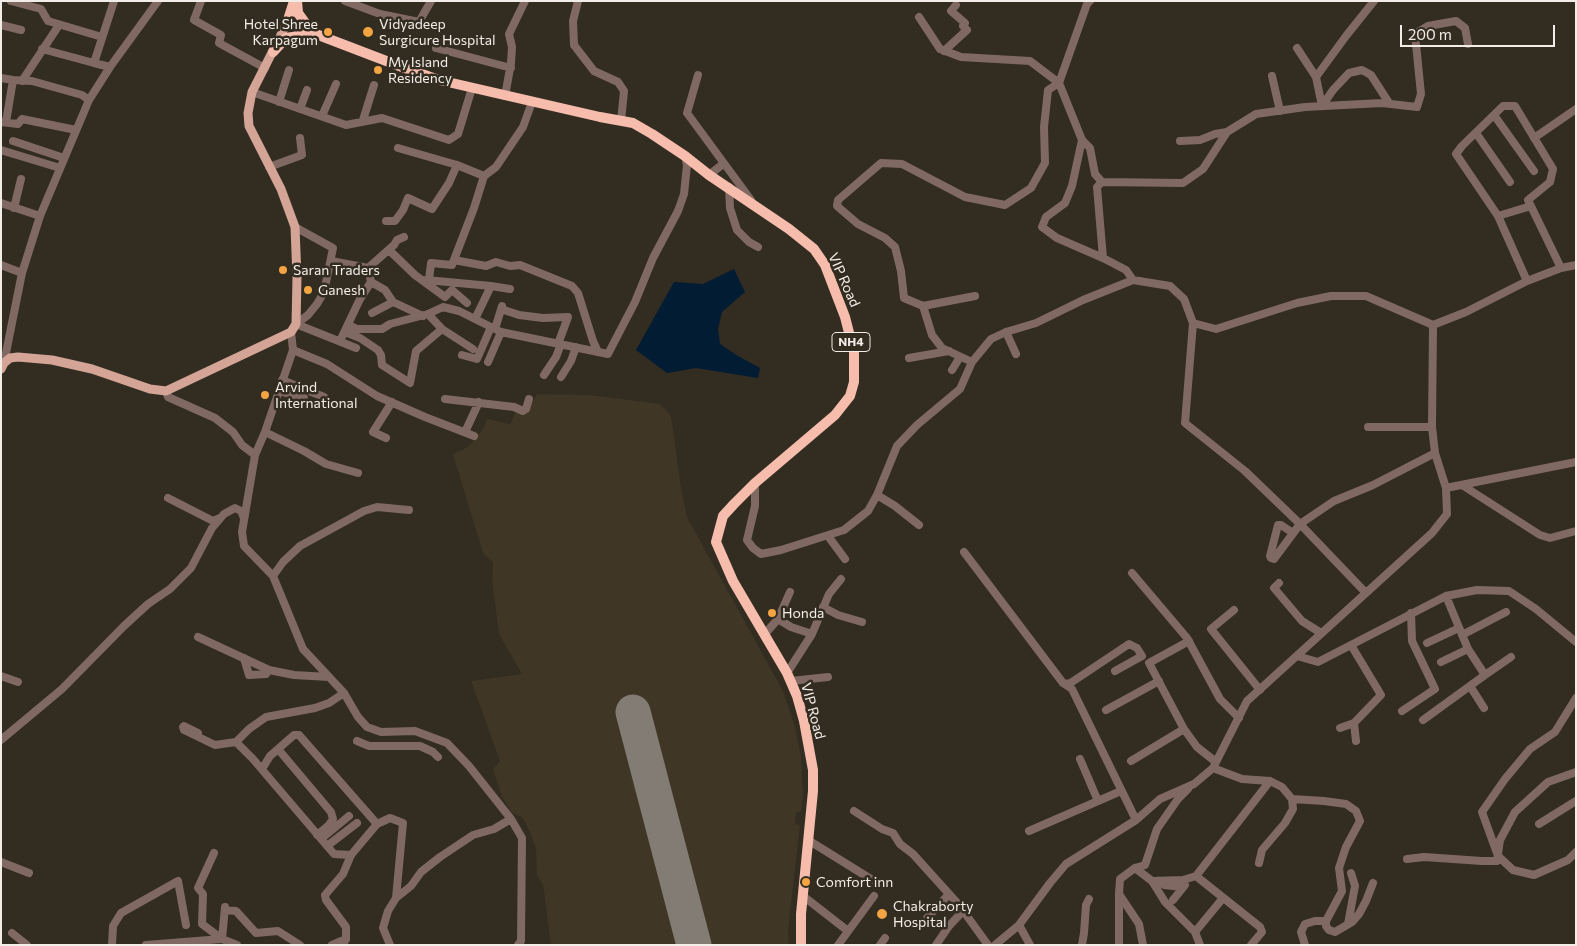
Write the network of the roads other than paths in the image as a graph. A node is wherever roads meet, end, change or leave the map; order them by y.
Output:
1 (11, 1) edge
2 (114, 1) edge
3 (158, 1) edge
4 (201, 1) edge
5 (295, 1) edge
6 (345, 1) edge
7 (431, 1) edge
8 (525, 1) edge
9 (578, 1) edge
10 (1090, 1) edge
11 (1374, 1) edge
12 (363, 4) edge
13 (953, 4) edge
14 (919, 17) dead end
15 (287, 23) junction
16 (1, 25) edge
17 (59, 25) junction
18 (21, 30) dead end
19 (313, 34) junction
20 (102, 38) junction
21 (1468, 44) dead end
22 (436, 48) dead end
23 (1297, 48) dead end
24 (42, 49) junction
25 (944, 50) junction
26 (273, 52) junction
27 (94, 63) junction
28 (110, 66) junction
29 (265, 68) junction
30 (510, 68) junction
31 (290, 70) dead end
32 (698, 75) dead end
33 (1272, 76) dead end
34 (1316, 77) junction
35 (1, 78) edge
36 (13, 80) junction
37 (22, 81) junction
38 (1058, 83) junction
39 (336, 84) dead end
40 (374, 85) dead end
41 (472, 88) junction
42 (307, 90) dead end
43 (252, 92) junction
44 (505, 96) junction
45 (89, 100) junction
46 (279, 102) junction
47 (532, 102) junction
48 (1389, 104) junction
49 (1322, 106) junction
50 (300, 109) junction
51 (1576, 109) edge
52 (1280, 111) junction
53 (1494, 115) junction
54 (322, 116) junction
55 (363, 120) junction
56 (621, 121) junction
57 (3, 122) edge
58 (76, 130) junction
59 (1227, 132) junction
60 (1476, 132) junction
61 (300, 138) dead end
62 (1534, 138) junction
63 (1082, 140) junction
64 (13, 141) dead end
65 (1180, 141) dead end
66 (398, 148) dead end
67 (1, 150) edge
68 (685, 156) junction
69 (64, 158) junction
70 (723, 164) junction
71 (457, 165) junction
72 (269, 167) junction
73 (60, 168) junction
74 (1534, 171) dead end
75 (709, 175) junction
76 (484, 176) junction
77 (21, 179) dead end
78 (1102, 182) junction
79 (1510, 182) dead end
80 (729, 187) junction
81 (1, 203) edge
82 (754, 204) junction
83 (1531, 206) junction
84 (14, 208) junction
85 (40, 216) junction
86 (1498, 216) junction
87 (386, 221) dead end
88 (295, 226) junction
89 (404, 237) dead end
90 (758, 246) dead end
91 (389, 250) junction
92 (1103, 258) junction
93 (454, 260) junction
94 (331, 261) junction
95 (1, 265) edge
96 (1576, 265) edge
97 (368, 268) junction
98 (1561, 268) junction
99 (22, 273) junction
100 (420, 279) junction
101 (429, 280) junction
102 (1133, 280) junction
103 (1527, 281) junction
104 (371, 282) junction
105 (491, 286) junction
106 (510, 289) dead end
107 (975, 296) dead end
108 (446, 297) junction
109 (393, 302) junction
110 (467, 303) dead end
111 (923, 306) junction
112 (443, 307) junction
113 (372, 313) dead end
114 (426, 315) junction
115 (475, 319) junction
116 (1193, 323) junction
117 (1433, 325) junction
118 (293, 328) junction
119 (347, 328) junction
120 (442, 329) junction
121 (496, 329) junction
122 (1006, 332) junction
123 (340, 341) junction
124 (559, 344) junction
125 (4, 346) edge
126 (576, 347) junction
127 (356, 348) dead end
128 (473, 349) dead end
129 (293, 350) junction
130 (949, 351) junction
131 (598, 352) junction
132 (1016, 354) dead end
133 (462, 355) dead end
134 (960, 357) junction
135 (909, 358) dead end
136 (488, 362) dead end
137 (972, 362) junction
138 (2, 366) edge
139 (952, 370) dead end
140 (544, 375) dead end
141 (561, 377) dead end
142 (282, 380) junction
143 (166, 391) junction
144 (278, 391) junction
145 (304, 398) dead end
146 (324, 398) dead end
147 (445, 399) dead end
148 (529, 399) dead end
149 (392, 402) junction
150 (479, 402) junction
151 (1368, 427) dead end
152 (1432, 427) junction
153 (265, 432) junction
154 (466, 432) junction
155 (474, 436) dead end
156 (386, 438) dead end
157 (1435, 453) junction
158 (255, 455) junction
159 (1576, 462) edge
160 (358, 473) dead end
161 (755, 483) junction
162 (1462, 485) junction
163 (1446, 488) junction
164 (877, 495) junction
165 (168, 498) dead end
166 (408, 510) dead end
167 (220, 518) junction
168 (244, 518) junction
169 (1300, 524) junction
170 (919, 525) dead end
171 (1576, 531) edge
172 (1293, 534) dead end
173 (828, 536) junction
174 (964, 552) dead end
175 (845, 559) dead end
176 (1132, 573) dead end
177 (273, 576) junction
178 (841, 579) dead end
179 (1279, 582) dead end
180 (790, 592) dead end
181 (1366, 593) junction
182 (1446, 596) junction
183 (823, 607) junction
184 (1234, 610) dead end
185 (1506, 612) dead end
186 (1411, 613) junction
187 (778, 620) junction
188 (862, 622) dead end
189 (1460, 632) junction
190 (1321, 633) junction
191 (812, 634) junction
192 (764, 635) junction
193 (198, 637) dead end
194 (1189, 641) junction
195 (1576, 642) edge
196 (1427, 643) dead end
197 (1351, 645) junction
198 (1468, 649) junction
199 (1297, 656) junction
200 (1511, 656) dead end
201 (244, 658) junction
202 (1441, 662) dead end
203 (269, 670) junction
204 (1115, 671) dead end
205 (1485, 675) junction
206 (1, 676) edge
207 (329, 677) junction
208 (789, 677) junction
209 (828, 677) dead end
210 (18, 682) dead end
211 (1159, 682) junction
212 (1063, 683) junction
213 (1470, 686) junction
214 (1260, 690) junction
215 (344, 693) junction
216 (1576, 698) edge
217 (1484, 708) dead end
218 (1106, 710) dead end
219 (1402, 711) dead end
220 (1239, 718) junction
221 (1423, 720) dead end
222 (1354, 723) junction
223 (1340, 728) dead end
224 (1184, 729) junction
225 (198, 733) dead end
226 (1, 740) edge
227 (440, 740) junction
228 (357, 741) dead end
229 (1356, 741) dead end
230 (236, 742) junction
231 (278, 749) junction
232 (1080, 759) dead end
233 (1131, 760) dead end
234 (1214, 765) junction
235 (262, 770) junction
236 (1576, 772) edge
237 (1270, 781) junction
238 (1194, 784) junction
239 (1121, 790) junction
240 (1292, 800) junction
241 (1576, 800) edge
242 (1098, 801) junction
243 (854, 812) dead end
244 (349, 816) dead end
245 (511, 819) junction
246 (1136, 820) junction
247 (357, 823) dead end
248 (377, 824) junction
249 (1539, 824) dead end
250 (1029, 831) dead end
251 (319, 837) junction
252 (808, 840) junction
253 (327, 846) junction
254 (1576, 852) edge
255 (214, 853) dead end
256 (351, 855) junction
257 (1498, 856) junction
258 (1407, 859) dead end
259 (1, 862) edge
260 (1259, 863) dead end
261 (1135, 868) junction
262 (1351, 873) dead end
263 (29, 874) dead end
264 (1196, 876) junction
265 (874, 881) dead end
266 (1155, 881) junction
267 (1373, 883) dead end
268 (949, 894) junction
269 (1119, 894) junction
270 (803, 896) junction
271 (874, 896) dead end
272 (396, 898) junction
273 (1223, 898) junction
274 (1089, 899) dead end
275 (1173, 900) dead end
276 (963, 911) junction
277 (927, 918) dead end
278 (1326, 921) junction
279 (1348, 924) junction
280 (186, 925) dead end
281 (1019, 925) junction
282 (848, 931) junction
283 (1195, 932) junction
284 (12, 933) dead end
285 (222, 939) junction
286 (344, 942) edge
287 (27, 945) edge
288 (112, 945) edge
289 (146, 945) edge
290 (237, 945) edge
291 (300, 945) edge
292 (332, 945) edge
293 (390, 945) edge
294 (518, 945) edge
295 (801, 945) edge
296 (838, 945) edge
297 (936, 945) edge
298 (988, 945) edge
299 (995, 945) edge
300 (1030, 945) edge
301 (1082, 945) edge
302 (1119, 945) edge
303 (1143, 945) edge
304 (1200, 945) edge
305 (1251, 945) edge
306 (1305, 945) edge

1 - 17 street
2 - 20 street
3 - 28 street
4 - 29 street
5 - 15 highway
5 - 19 highway
6 - 12 street
7 - 12 street
8 - 30 street
9 - 56 street
10 - 38 street
11 - 34 street
13 - 25 street
14 - 25 street
15 - 19 highway, VIP Road / NH4
15 - 26 main road
16 - 18 street
17 - 20 street
17 - 24 street
19 - 26 highway
19 - 41 highway, VIP Road / NH4
20 - 27 street
21 - 48 street
22 - 30 street
23 - 34 street
24 - 27 street
24 - 37 street
25 - 38 street
26 - 29 main road
27 - 28 street
28 - 45 street
29 - 43 main road
30 - 44 street
31 - 46 street
32 - 70 street
33 - 52 street
34 - 49 street
35 - 36 street
36 - 37 street
36 - 57 street
37 - 45 street
38 - 63 street
38 - 111 street
39 - 54 street
40 - 55 street
41 - 44 highway, VIP Road / NH4
41 - 55 street
42 - 50 street
43 - 46 street
43 - 72 main road
44 - 47 highway, VIP Road / NH4
45 - 58 street
46 - 50 street
47 - 56 highway, VIP Road / NH4
47 - 76 street
48 - 49 street
48 - 49 street
49 - 52 street
50 - 54 street
51 - 62 street
52 - 59 street
53 - 60 street
53 - 62 street
53 - 74 street
54 - 55 street
56 - 68 highway, VIP Road / NH4
57 - 58 street
58 - 69 street
59 - 65 street
59 - 78 street
60 - 79 street
60 - 86 street
61 - 72 street
62 - 83 street
63 - 78 street
63 - 92 street
64 - 69 street
66 - 71 street
67 - 73 street
68 - 75 highway, VIP Road / NH4
68 - 131 street
69 - 73 street
70 - 75 street
70 - 82 street
71 - 76 street
71 - 87 street
72 - 88 main road
73 - 85 street
75 - 80 highway, VIP Road / NH4
76 - 93 street
77 - 84 street
78 - 92 street
80 - 82 highway, VIP Road / NH4
80 - 90 street
81 - 84 street
82 - 161 highway, VIP Road / NH4
83 - 86 street
83 - 98 street
84 - 85 street
85 - 99 street
86 - 103 street
88 - 94 street
88 - 118 main road
89 - 91 street
91 - 97 street
91 - 100 street
92 - 102 street
93 - 101 street
93 - 131 street
94 - 97 street
94 - 118 street
95 - 99 street
96 - 98 street
97 - 104 street
98 - 103 street
99 - 125 street
100 - 101 street
100 - 108 street
101 - 105 street
102 - 116 street
102 - 122 street
103 - 117 street
104 - 109 street
104 - 119 street
105 - 106 street
105 - 115 street
107 - 111 street
108 - 110 street
108 - 112 street
109 - 113 street
109 - 114 street
111 - 130 street
112 - 114 street
112 - 115 street
114 - 119 street
114 - 120 street
115 - 121 street
116 - 117 street
116 - 169 street
117 - 152 street
118 - 123 street
118 - 129 street
118 - 143 main road
119 - 120 street
119 - 123 street
120 - 128 street
121 - 124 street
121 - 124 street
121 - 133 street
121 - 136 street
122 - 132 street
122 - 137 street
123 - 127 street
124 - 126 street
124 - 140 street
125 - 138 street
126 - 131 street
126 - 141 street
129 - 142 street
129 - 149 street
130 - 134 street
130 - 135 street
134 - 137 street
134 - 139 street
137 - 164 street
138 - 143 main road
142 - 144 street
142 - 146 street
143 - 158 street
144 - 145 street
144 - 153 street
147 - 150 street
148 - 150 street
149 - 154 street
149 - 156 street
150 - 154 street
151 - 152 street
152 - 157 street
153 - 158 street
153 - 160 street
154 - 155 street
157 - 163 street
157 - 169 street
158 - 168 street
159 - 162 street
161 - 173 street
161 - 192 highway, VIP Road / NH4
162 - 163 street
162 - 171 street
163 - 181 street
164 - 170 street
164 - 173 street
165 - 167 street
166 - 177 street
167 - 168 street
167 - 226 street
168 - 177 street
169 - 172 street
169 - 181 street
173 - 175 street
174 - 212 street
176 - 194 street
177 - 207 street
178 - 183 street
179 - 190 street
180 - 187 street
181 - 190 street
182 - 186 street
182 - 189 street
182 - 195 street
183 - 188 street
183 - 191 street
184 - 214 street
185 - 189 street
186 - 197 street
186 - 219 street
187 - 191 street
187 - 192 street
189 - 196 street
189 - 198 street
190 - 199 street
191 - 208 street
192 - 208 highway, VIP Road / NH4
193 - 201 street
194 - 211 street
194 - 220 street
197 - 199 street
197 - 222 street
198 - 202 street
198 - 205 street
199 - 214 street
200 - 205 street
201 - 203 street
201 - 203 street
203 - 207 street
204 - 212 street
205 - 213 street
206 - 210 street
207 - 215 street
208 - 209 street
208 - 252 highway, VIP Road / NH4
211 - 218 street
211 - 224 street
212 - 239 street
213 - 217 street
213 - 221 street
214 - 220 street
215 - 227 street
215 - 230 street
216 - 257 street
220 - 234 street
222 - 223 street
222 - 229 street
224 - 233 street
224 - 234 street
225 - 230 street
227 - 228 street
227 - 245 street
230 - 235 street
231 - 235 street
231 - 248 street
231 - 251 street
232 - 242 street
234 - 237 street
234 - 238 street
235 - 251 street
236 - 257 street
237 - 240 street
237 - 264 street
238 - 246 street
238 - 261 street
239 - 242 street
239 - 246 street
240 - 260 street
240 - 278 street
241 - 249 street
242 - 250 street
243 - 268 street
244 - 251 street
245 - 272 street
245 - 294 street
246 - 281 street
247 - 253 street
248 - 256 street
248 - 272 street
251 - 253 street
252 - 265 street
252 - 270 highway, VIP Road / NH4
253 - 256 street
254 - 257 street
255 - 285 street
256 - 286 street
257 - 258 street
259 - 263 street
261 - 266 street
261 - 269 street
262 - 279 street
264 - 266 street
264 - 273 street
266 - 275 street
266 - 283 street
267 - 279 street
268 - 276 street
268 - 277 street
269 - 302 street
269 - 303 street
270 - 282 street
270 - 295 highway, VIP Road / NH4
271 - 282 street
272 - 293 street
273 - 283 street
273 - 305 street
274 - 301 street
276 - 297 street
276 - 298 street
278 - 279 street
278 - 306 street
280 - 288 street
281 - 299 street
281 - 300 street
282 - 296 street
283 - 304 street
284 - 287 street
285 - 289 street
285 - 290 street
285 - 291 street
286 - 292 street

